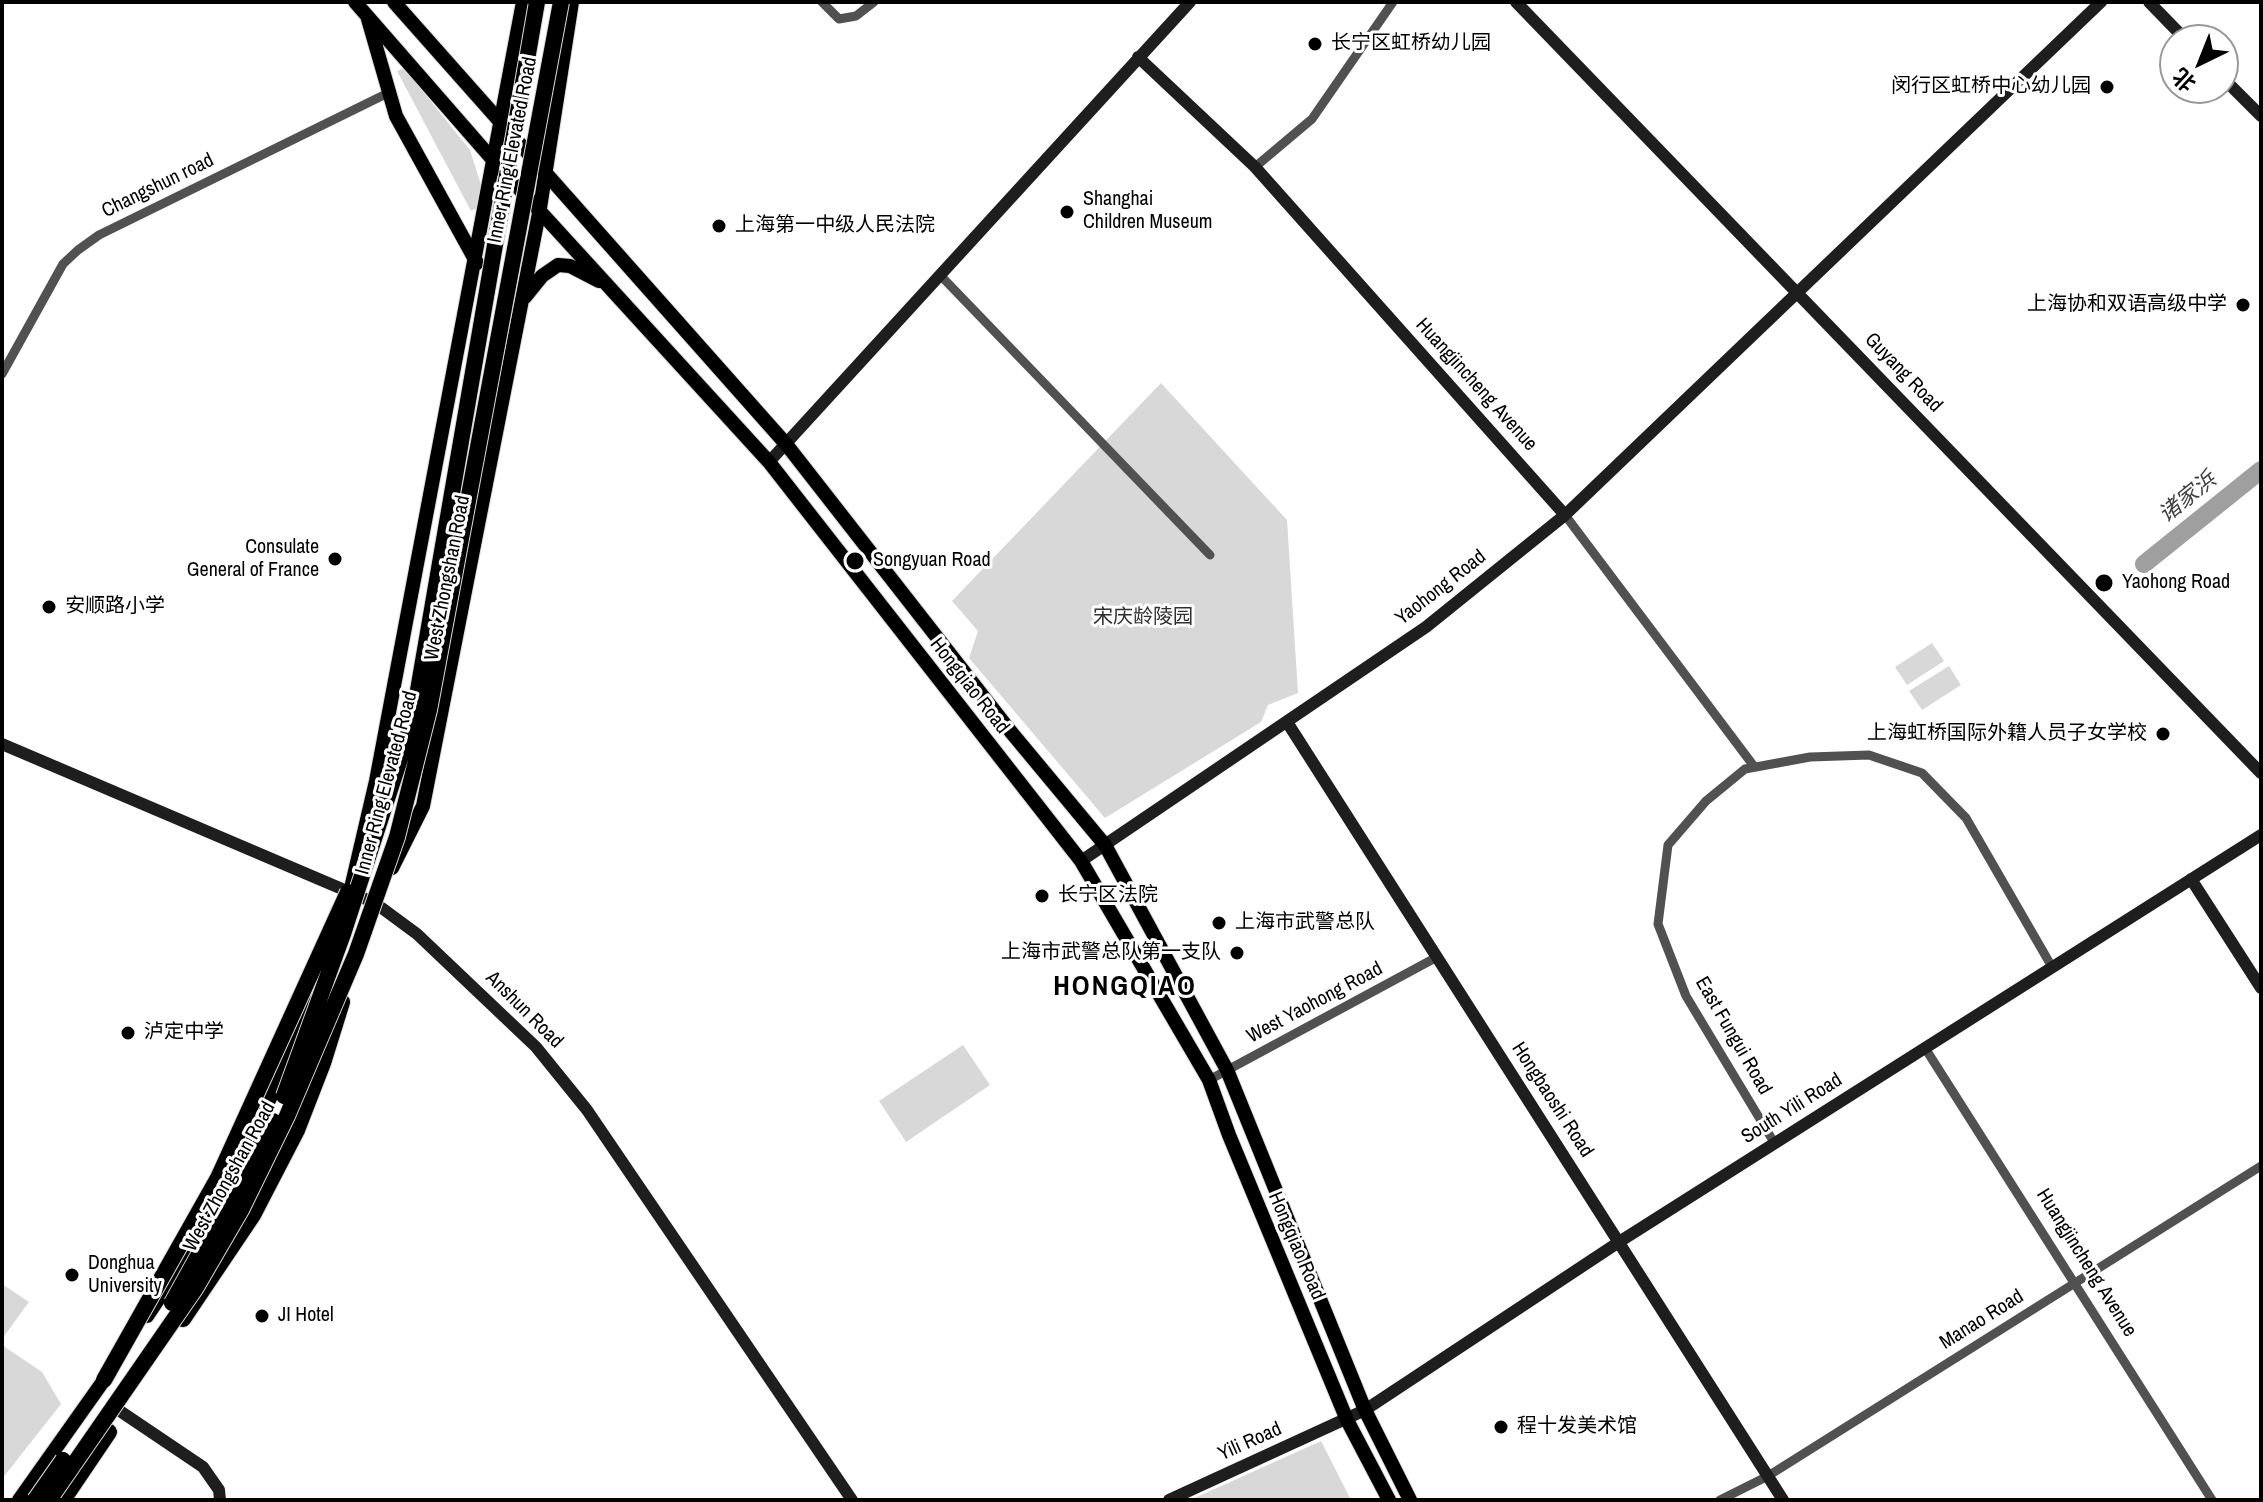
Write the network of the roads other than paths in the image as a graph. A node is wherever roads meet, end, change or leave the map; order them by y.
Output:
1 (355, 2) edge
2 (394, 2) edge
3 (523, 2) edge
4 (537, 2) edge
5 (561, 2) edge
6 (572, 2) edge
7 (822, 2) edge
8 (874, 2) edge
9 (1190, 2) edge
10 (1393, 2) edge
11 (1516, 2) edge
12 (2101, 2) edge
13 (2149, 2) edge
14 (367, 15) junction
15 (2170, 24) edge
16 (1138, 57) junction
17 (508, 82) junction
18 (388, 93) junction
19 (2239, 94) edge
20 (478, 97) junction
21 (2261, 116) edge
22 (500, 122) junction
23 (493, 160) junction
24 (1255, 167) junction
25 (546, 172) junction
26 (540, 208) junction
27 (477, 263) junction
28 (941, 276) junction
29 (609, 286) junction
30 (1797, 293) junction
31 (522, 300) junction
32 (2, 374) edge
33 (786, 444) junction
34 (769, 462) junction
35 (1565, 515) junction
36 (1210, 555) dead end
37 (1287, 722) junction
38 (2, 744) edge
39 (1753, 765) junction
40 (398, 772) junction
41 (2261, 773) edge
42 (2261, 835) edge
43 (1105, 845) junction
44 (1081, 861) junction
45 (2191, 879) junction
46 (350, 893) junction
47 (375, 903) junction
48 (356, 954) junction
49 (1437, 957) junction
50 (2052, 967) junction
51 (2261, 988) edge
52 (1925, 1048) junction
53 (1227, 1070) junction
54 (1209, 1080) junction
55 (1775, 1144) junction
56 (2261, 1166) edge
57 (1619, 1242) junction
58 (2076, 1283) junction
59 (195, 1289) junction
60 (104, 1380) junction
61 (114, 1407) junction
62 (1365, 1410) junction
63 (1347, 1420) junction
64 (1768, 1476) junction
65 (19, 1500) edge
66 (35, 1500) edge
67 (48, 1500) edge
68 (63, 1500) edge
69 (220, 1500) edge
70 (852, 1500) edge
71 (1169, 1500) edge
72 (1389, 1500) edge
73 (1410, 1500) edge
74 (1720, 1500) edge
75 (1783, 1500) edge
76 (2212, 1500) edge

1 - 14 main road, Hongqiao Road
2 - 20 main road, Hongqiao Road
3 - 17 main road, West Zhongshan Road
4 - 40 highway, Inner Ring Elevated Road, bridge
5 - 48 highway, Inner Ring Elevated Road, bridge
6 - 25 main road, West Zhongshan Road
7 - 8 street
9 - 16 street
10 - 24 street
11 - 30 street, Guyang Road
12 - 30 street, Yaohong Road
13 - 15 street
14 - 18 main road
14 - 23 main road, Hongqiao Road
16 - 24 street, Huangjincheng Avenue
16 - 28 street
17 - 20 main road
17 - 22 main road, West Zhongshan Road
18 - 27 main road
18 - 32 street, Changshun road
19 - 21 street
20 - 22 main road, Hongqiao Road
22 - 23 main road, West Zhongshan Road
22 - 25 main road, Hongqiao Road
23 - 26 main road, Hongqiao Road
23 - 27 main road, West Zhongshan Road
24 - 35 street, Huangjincheng Avenue
25 - 26 main road, West Zhongshan Road
25 - 33 main road, Hongqiao Road
26 - 29 main road, Hongqiao Road
26 - 31 main road, West Zhongshan Road
27 - 46 main road, West Zhongshan Road
28 - 33 street
28 - 36 street
29 - 31 main road
29 - 34 main road, Hongqiao Road
30 - 35 street, Yaohong Road
30 - 41 street, Guyang Road
31 - 47 main road, West Zhongshan Road
33 - 34 street
33 - 43 main road, Hongqiao Road
34 - 44 main road, Hongqiao Road
35 - 37 street, Yaohong Road
35 - 39 street, Huangjincheng Avenue
37 - 43 street, Yaohong Road
37 - 49 street, Hongbaoshi Road
38 - 46 street, Anshun Road
39 - 50 street, East Fungui Road
39 - 55 street, East Fungui Road
40 - 60 highway, bridge
40 - 66 highway, Inner Ring Elevated Road, bridge
42 - 45 street, South Yili Road
43 - 44 street, Yaohong Road
43 - 53 main road, Hongqiao Road
44 - 54 main road, Hongqiao Road
45 - 50 street, South Yili Road
45 - 51 street
46 - 47 street, Anshun Road
46 - 60 main road, West Zhongshan Road
47 - 61 main road, West Zhongshan Road
47 - 70 street, Anshun Road
48 - 59 highway, Inner Ring Elevated Road, bridge
48 - 61 highway, bridge
49 - 53 street, West Yaohong Road
49 - 57 street, Hongbaoshi Road
50 - 52 street, South Yili Road
52 - 55 street, South Yili Road
52 - 58 street, Huangjincheng Avenue
53 - 54 street, West Yaohong Road
53 - 62 main road, Hongqiao Road
54 - 63 main road, Hongqiao Road
55 - 57 street, South Yili Road
56 - 58 street, Manao Road
57 - 62 street, South Yili Road
57 - 64 street, Hongbaoshi Road
58 - 64 street, Manao Road
58 - 76 street, Huangjincheng Avenue
59 - 67 highway, Inner Ring Elevated Road, bridge
59 - 68 highway, bridge
60 - 65 main road, West Zhongshan Road
61 - 67 main road, West Zhongshan Road
61 - 69 street
62 - 63 street, South Yili Road
62 - 73 main road, Hongqiao Road
63 - 71 street, Yili Road
63 - 72 main road, Hongqiao Road
64 - 74 street, Manao Road
64 - 75 street, Hongbaoshi Road

